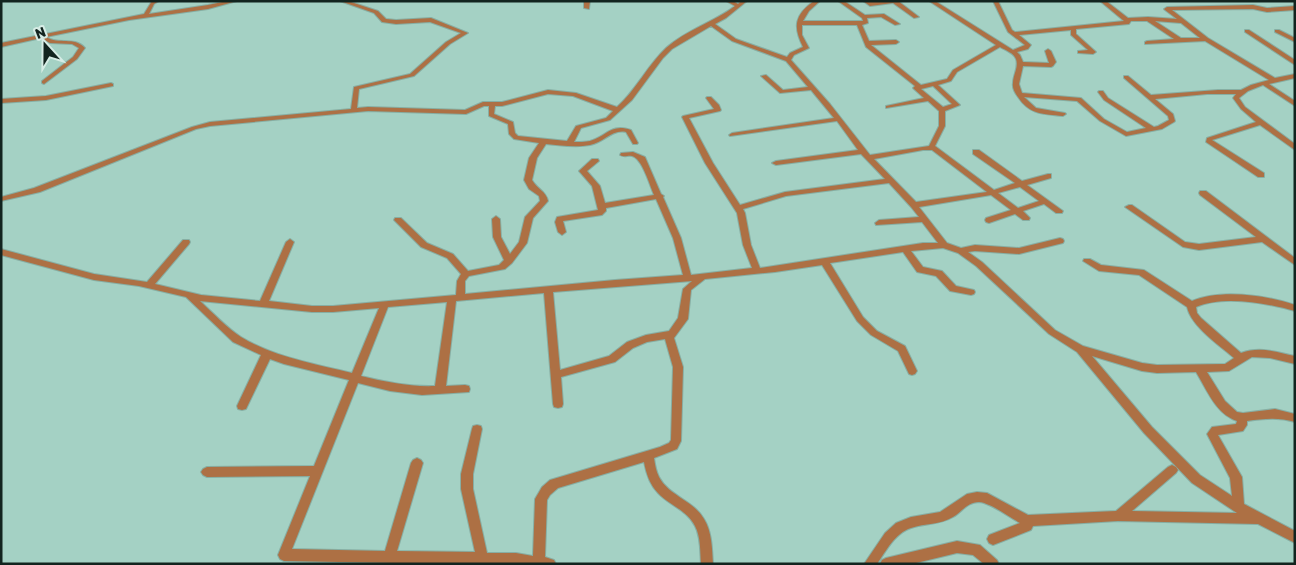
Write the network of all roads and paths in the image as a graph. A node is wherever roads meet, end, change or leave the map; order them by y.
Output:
1 (157, 1) edge
2 (235, 1) edge
3 (342, 1) edge
4 (728, 1) edge
5 (745, 1) edge
6 (818, 1) edge
7 (840, 1) edge
8 (865, 1) edge
9 (894, 1) edge
10 (931, 1) edge
11 (995, 1) edge
12 (1102, 1) edge
13 (1248, 1) edge
14 (739, 6) junction
15 (1258, 7) junction
16 (1295, 8) edge
17 (146, 14) junction
18 (864, 17) junction
19 (916, 17) dead end
20 (1148, 19) junction
21 (1127, 20) junction
22 (1182, 21) junction
23 (800, 23) junction
24 (859, 23) junction
25 (711, 24) junction
26 (897, 24) dead end
27 (1074, 27) junction
28 (1247, 31) dead end
29 (1277, 31) dead end
30 (1014, 34) junction
31 (40, 36) junction
32 (1206, 39) junction
33 (1180, 40) junction
34 (1295, 40) edge
35 (896, 42) dead end
36 (867, 43) junction
37 (1147, 43) dead end
38 (1000, 44) junction
39 (1, 45) edge
40 (1048, 51) dead end
41 (1012, 52) junction
42 (1080, 52) dead end
43 (788, 60) junction
44 (1295, 63) edge
45 (1020, 64) junction
46 (764, 76) dead end
47 (1295, 76) edge
48 (1126, 77) dead end
49 (1275, 81) junction
50 (44, 82) dead end
51 (934, 84) junction
52 (1264, 84) junction
53 (111, 85) dead end
54 (918, 86) junction
55 (813, 88) junction
56 (1101, 92) dead end
57 (1240, 92) junction
58 (1019, 95) junction
59 (1150, 96) junction
60 (709, 98) dead end
61 (928, 99) junction
62 (1, 101) edge
63 (1295, 104) edge
64 (492, 105) junction
65 (888, 107) dead end
66 (354, 110) junction
67 (618, 110) junction
68 (942, 110) junction
69 (1063, 114) dead end
70 (839, 119) junction
71 (1262, 122) junction
72 (1152, 129) junction
73 (732, 135) dead end
74 (544, 141) junction
75 (570, 142) junction
76 (635, 143) dead end
77 (931, 148) junction
78 (1295, 148) edge
79 (976, 152) dead end
80 (624, 155) dead end
81 (866, 155) junction
82 (596, 161) dead end
83 (776, 163) dead end
84 (1261, 175) dead end
85 (1048, 176) dead end
86 (889, 180) junction
87 (1023, 184) junction
88 (993, 192) junction
89 (1203, 194) dead end
90 (660, 196) junction
91 (1, 199) edge
92 (1046, 201) junction
93 (914, 205) junction
94 (602, 206) junction
95 (1129, 207) dead end
96 (738, 208) junction
97 (1017, 211) junction
98 (1058, 211) dead end
99 (1026, 218) dead end
100 (496, 219) dead end
101 (925, 219) junction
102 (398, 220) dead end
103 (989, 220) dead end
104 (879, 223) dead end
105 (562, 232) dead end
106 (1262, 239) junction
107 (1060, 241) dead end
108 (186, 242) dead end
109 (290, 242) dead end
110 (944, 245) junction
111 (905, 249) junction
112 (961, 251) junction
113 (1, 252) edge
114 (509, 261) junction
115 (824, 261) junction
116 (1087, 261) dead end
117 (1295, 262) edge
118 (757, 271) junction
119 (466, 274) junction
120 (703, 276) junction
121 (688, 278) junction
122 (149, 285) junction
123 (548, 290) junction
124 (972, 292) dead end
125 (189, 296) junction
126 (456, 299) junction
127 (263, 304) junction
128 (1191, 305) junction
129 (384, 306) junction
130 (1295, 308) edge
131 (671, 334) junction
132 (1080, 349) junction
133 (267, 354) junction
134 (1240, 358) junction
135 (1295, 360) edge
136 (1199, 368) junction
137 (912, 371) dead end
138 (556, 375) junction
139 (355, 379) junction
140 (465, 389) dead end
141 (440, 390) junction
142 (558, 404) dead end
143 (242, 406) dead end
144 (1242, 418) junction
145 (1295, 418) edge
146 (477, 429) dead end
147 (648, 456) junction
148 (417, 463) dead end
149 (1172, 470) dead end
150 (318, 471) junction
151 (207, 472) dead end
152 (1238, 508) junction
153 (1118, 516) junction
154 (1257, 519) junction
155 (1029, 522) junction
156 (1295, 537) edge
157 (994, 539) dead end
158 (389, 557) junction
159 (282, 559) edge
160 (482, 559) junction
161 (516, 562) edge
162 (545, 562) edge
163 (707, 564) edge
164 (870, 564) edge
165 (886, 564) edge
166 (993, 564) edge

1 - 17 street
2 - 17 street
3 - 66 street
4 - 14 street
5 - 14 street
6 - 23 street
7 - 18 street
8 - 9 street
9 - 19 street
10 - 38 street
11 - 30 street
12 - 21 street
13 - 15 street
14 - 25 street
15 - 16 street
15 - 22 street
17 - 31 street
18 - 24 street
18 - 26 street
20 - 21 street
20 - 22 street
20 - 33 street
21 - 27 street
22 - 32 street
23 - 24 street
23 - 43 street
24 - 36 street
25 - 43 street
25 - 67 street
27 - 30 street
27 - 42 street
28 - 44 street
29 - 34 street
30 - 41 street
31 - 39 street
31 - 50 street
32 - 33 street
32 - 49 street
33 - 37 street
35 - 36 street
36 - 54 street
38 - 41 street
38 - 51 street
40 - 45 street
41 - 45 street
43 - 55 street
45 - 58 street
46 - 55 street
47 - 49 street
48 - 59 street
49 - 52 street
51 - 54 street
51 - 68 street
52 - 57 street
52 - 63 street
53 - 62 street
54 - 61 street
55 - 70 street
56 - 72 street
57 - 59 street
57 - 71 street
58 - 69 street
58 - 72 street
59 - 72 street
60 - 96 street
61 - 65 street
61 - 68 street
64 - 66 street
64 - 67 street
64 - 74 street
66 - 91 street
67 - 75 street
68 - 77 street
70 - 73 street
70 - 81 street
71 - 78 street
71 - 84 street
74 - 75 street
74 - 114 street
75 - 76 street
77 - 81 street
77 - 88 street
79 - 87 street
80 - 90 street
81 - 83 street
81 - 86 street
82 - 94 street
85 - 87 street
86 - 93 street
86 - 96 street
87 - 88 street
87 - 92 street
88 - 93 street
88 - 97 street
89 - 106 street
90 - 94 street
90 - 121 street
92 - 97 street
92 - 98 street
93 - 101 street
94 - 105 street
95 - 106 street
96 - 118 street
97 - 99 street
97 - 103 street
100 - 114 street
101 - 104 street
101 - 110 street
102 - 119 street
106 - 117 street
107 - 112 street
108 - 122 street
109 - 127 street
110 - 111 street
110 - 112 street
111 - 115 street
111 - 124 street
112 - 132 street
113 - 122 street
114 - 119 street
115 - 118 street
115 - 137 street
116 - 128 street
118 - 120 street
119 - 126 street
120 - 121 street
120 - 131 street
121 - 123 street
122 - 125 street
123 - 126 street
123 - 138 street
125 - 127 street
125 - 133 street
126 - 129 street
126 - 141 street
127 - 129 street
128 - 130 street
128 - 134 street
129 - 139 street
131 - 138 street
131 - 147 street
132 - 136 street
132 - 152 street
133 - 139 street
133 - 143 street
134 - 135 street
134 - 136 street
136 - 144 street
138 - 142 street
139 - 141 street
139 - 150 street
140 - 141 street
144 - 145 street
144 - 152 street
146 - 160 street
147 - 162 street
147 - 163 street
148 - 158 street
149 - 153 street
150 - 151 street
150 - 159 street
152 - 154 street
153 - 154 street
153 - 155 street
154 - 156 street
155 - 157 street
155 - 164 street
158 - 159 street
158 - 160 street
160 - 161 street
161 - 162 street
165 - 166 street

